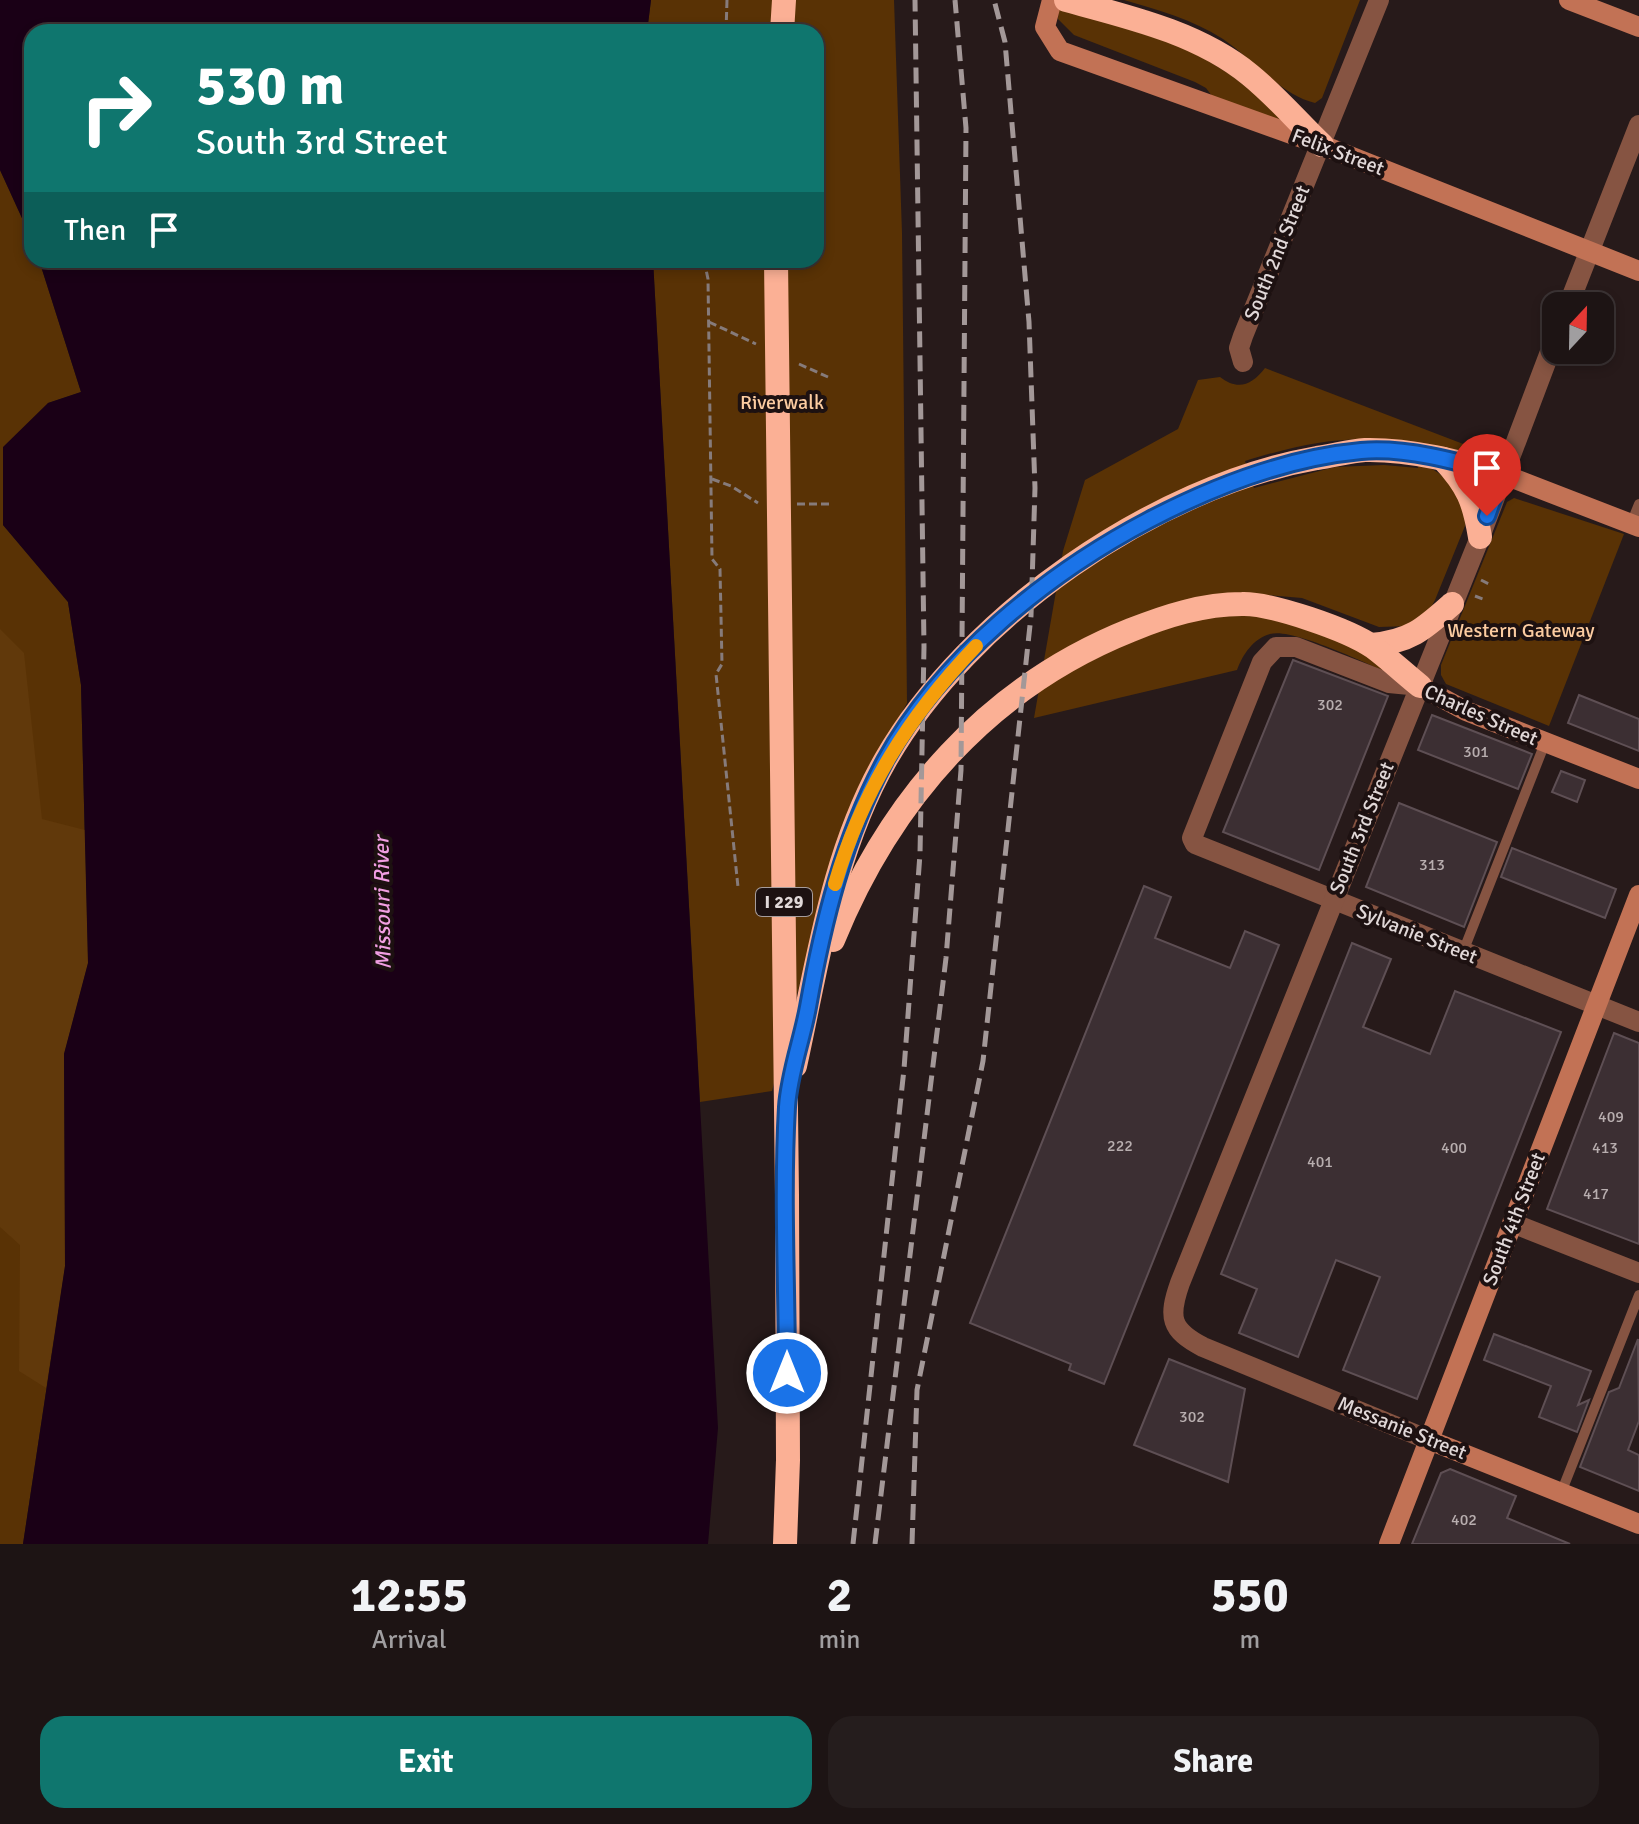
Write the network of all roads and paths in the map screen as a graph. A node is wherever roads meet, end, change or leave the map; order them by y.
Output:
1 (727, 0) edge
2 (775, 0) edge
3 (784, 0) edge
4 (1052, 0) edge
5 (1066, 0) edge
6 (1379, 0) edge
7 (1569, 0) edge
8 (726, 24) edge
9 (775, 24) edge
10 (782, 24) edge
11 (1639, 27) edge
12 (1639, 125) edge
13 (1322, 145) junction
14 (1589, 251) junction
15 (706, 268) edge
16 (777, 268) edge
17 (1639, 271) edge
18 (1573, 292) edge
19 (1243, 362) dead end
20 (1545, 364) edge
21 (1443, 459) junction
22 (1502, 474) junction
23 (1639, 504) edge
24 (1635, 525) edge
25 (1480, 537) junction
26 (1481, 580) dead end
27 (1489, 584) dead end
28 (1483, 599) dead end
29 (1464, 600) junction
30 (1371, 645) junction
31 (1420, 686) junction
32 (780, 714) junction
33 (1545, 743) junction
34 (1639, 779) edge
35 (1195, 844) joint
36 (738, 887) dead end
37 (1639, 895) edge
38 (1333, 900) junction
39 (1463, 952) junction
40 (1597, 1005) junction
41 (1639, 1022) edge
42 (787, 1104) junction
43 (787, 1141) junction
44 (1512, 1223) junction
45 (1639, 1273) edge
46 (1639, 1295) edge
47 (1173, 1321) joint
48 (1429, 1440) junction
49 (1561, 1493) junction
50 (1639, 1524) edge
51 (784, 1544) edge
52 (1389, 1544) edge

1 - 8 path
2 - 9 highway
3 - 10 highway
4 - 13 main road, Felix Street
5 - 13 highway
6 - 13 street, South 2nd Street
7 - 11 main road
12 - 14 street
13 - 14 main road, Felix Street
13 - 19 street, South 2nd Street
14 - 17 main road, Felix Street
14 - 18 street
15 - 36 path
16 - 32 highway, I 229
20 - 22 street, South 3rd Street
21 - 22 highway
21 - 25 highway
21 - 42 highway
22 - 24 main road
22 - 25 street, South 3rd Street
23 - 24 lane
25 - 29 street, South 3rd Street
26 - 27 path
28 - 29 path
29 - 30 highway
29 - 31 street, South 3rd Street
30 - 31 highway
30 - 43 highway
31 - 33 main road, Charles Street
31 - 35 street, Charles Street
31 - 38 street, South 3rd Street
32 - 42 highway, I 229
32 - 43 highway, I 229
33 - 34 main road, Charles Street
33 - 39 lane
35 - 38 street, Sylvanie Street
37 - 40 main road, South 4th Street
38 - 39 street, Sylvanie Street
38 - 47 street, South 3rd Street
39 - 40 street, Sylvanie Street
40 - 41 street, Sylvanie Street
40 - 44 main road, South 4th Street
42 - 51 highway, I 229
43 - 51 highway, I 229
44 - 45 street
44 - 48 main road, South 4th Street
46 - 49 lane
47 - 48 street, Messanie Street
48 - 49 main road, Messanie Street
48 - 52 main road, South 4th Street
49 - 50 main road, Messanie Street

